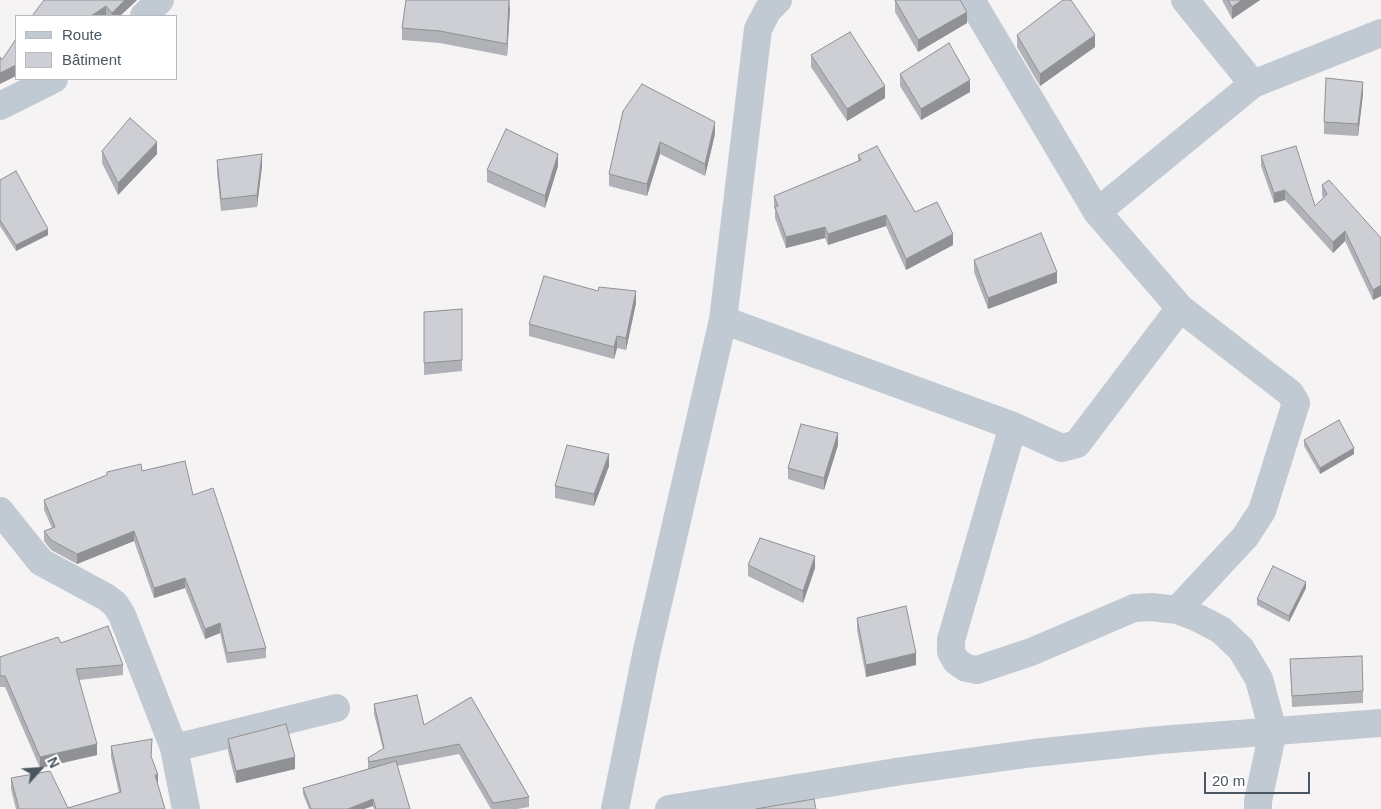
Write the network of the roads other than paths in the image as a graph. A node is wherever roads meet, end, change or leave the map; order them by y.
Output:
1 (160, 0) edge
2 (778, 0) edge
3 (971, 0) edge
4 (1185, 0) edge
5 (145, 15) edge
6 (1381, 33) edge
7 (52, 80) edge
8 (1253, 84) junction
9 (0, 106) edge
10 (1097, 212) junction
11 (1180, 308) junction
12 (723, 320) junction
13 (1013, 426) junction
14 (0, 511) edge
15 (1177, 610) junction
16 (336, 708) dead end
17 (1381, 723) edge
18 (1273, 731) junction
19 (174, 748) junction
20 (186, 809) edge
21 (615, 809) edge
22 (670, 809) edge
23 (1258, 809) edge

1 - 5 street
2 - 12 street
3 - 10 street
4 - 8 street
6 - 8 street
7 - 9 street
8 - 10 street
10 - 11 street
11 - 13 street
11 - 15 street
12 - 13 street
12 - 21 street
13 - 15 street
14 - 19 street
15 - 18 street
16 - 19 street
17 - 18 street
18 - 22 street
18 - 23 street
19 - 20 street

